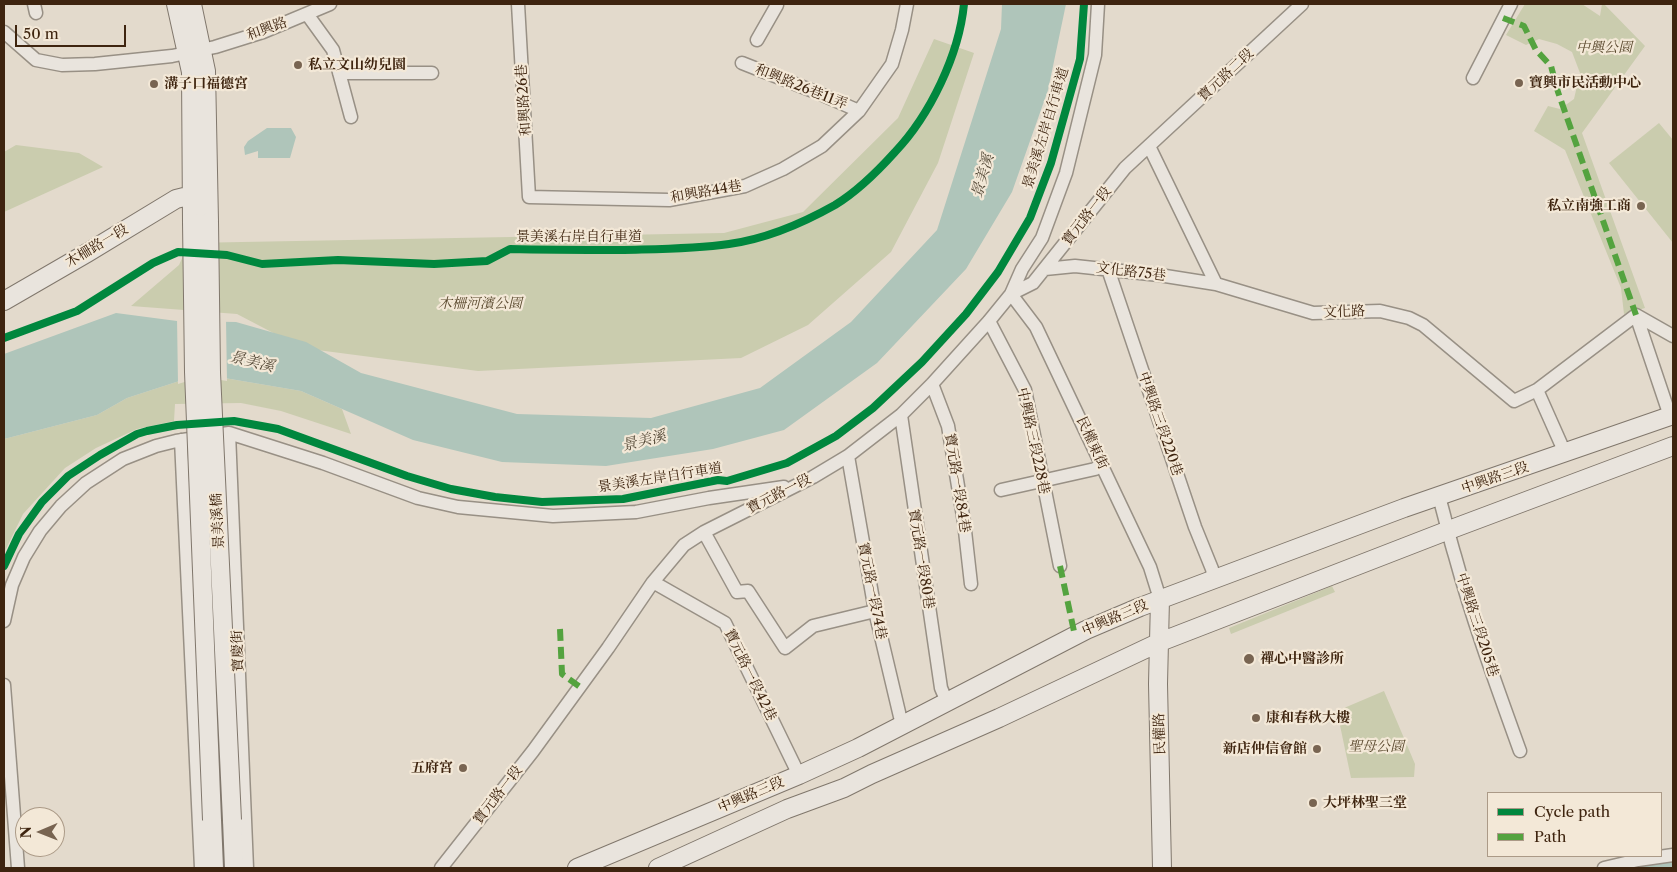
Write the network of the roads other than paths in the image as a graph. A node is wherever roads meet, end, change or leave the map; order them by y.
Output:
1 (176, 4) edge
2 (192, 4) edge
3 (330, 4) edge
4 (518, 4) edge
5 (908, 4) edge
6 (1098, 4) edge
7 (1302, 4) edge
8 (1511, 4) edge
9 (777, 5) edge
10 (307, 14) junction
11 (4, 32) edge
12 (757, 40) dead end
13 (194, 51) junction
14 (742, 63) dead end
15 (339, 73) junction
16 (432, 74) dead end
17 (1473, 78) dead end
18 (859, 111) junction
19 (351, 117) dead end
20 (1149, 146) junction
21 (200, 195) junction
22 (529, 197) joint
23 (201, 222) junction
24 (1045, 269) junction
25 (1108, 270) junction
26 (1216, 284) junction
27 (1011, 294) junction
28 (4, 301) edge
29 (1636, 315) junction
30 (990, 321) junction
31 (1673, 336) edge
32 (932, 384) junction
33 (1537, 390) junction
34 (901, 415) junction
35 (1672, 416) edge
36 (229, 433) junction
37 (181, 440) junction
38 (1673, 446) edge
39 (1565, 453) junction
40 (848, 456) junction
41 (1102, 464) junction
42 (1042, 480) junction
43 (795, 486) junction
44 (1001, 490) dead end
45 (1439, 497) junction
46 (1449, 530) junction
47 (704, 532) junction
48 (1060, 566) dead end
49 (1214, 579) junction
50 (652, 582) junction
51 (971, 584) dead end
52 (1160, 599) junction
53 (875, 612) junction
54 (4, 620) edge
55 (1160, 642) junction
56 (4, 685) edge
57 (947, 702) junction
58 (902, 725) junction
59 (1520, 751) dead end
60 (799, 775) junction
61 (1659, 857) edge
62 (18, 868) edge
63 (201, 868) edge
64 (214, 868) edge
65 (234, 868) edge
66 (247, 868) edge
67 (441, 868) edge
68 (577, 868) edge
69 (658, 868) edge
70 (1162, 868) edge
71 (1604, 868) edge

1 - 13 street
2 - 13 street
3 - 10 street, 和興路
4 - 22 street, 和興路26巷
5 - 18 street, 和興路44巷
6 - 27 street
7 - 20 street, 寶元路二段
8 - 17 street
9 - 12 street
10 - 13 street, 和興路
10 - 15 street
11 - 13 street, 和興路
13 - 21 street
14 - 18 street, 和興路26巷11弄
15 - 16 street
15 - 19 street
18 - 22 street, 和興路44巷
20 - 24 street, 寶元路一段
20 - 26 street
21 - 23 street
21 - 28 street, 木柵路一段
23 - 64 street, 景美溪橋, bridge
23 - 65 street, 景美溪橋, bridge
24 - 25 street, 文化路75巷
24 - 27 street, 寶元路一段
25 - 26 street, 文化路75巷
25 - 49 street, 中興路三段220巷
26 - 33 street, 文化路
27 - 30 street, 寶元路一段
27 - 41 street, 民權東街
29 - 31 street
29 - 33 street, 文化路
29 - 35 street
30 - 32 street, 寶元路一段
30 - 42 street, 中興路三段228巷
32 - 34 street, 寶元路一段
32 - 51 street, 寶元路一段84巷
33 - 39 street
34 - 40 street, 寶元路一段
34 - 57 street, 寶元路一段80巷
35 - 39 street, 中興路三段
36 - 37 street
36 - 43 street
36 - 66 street, 寶慶街
37 - 54 street
37 - 63 street
38 - 46 street, 中興路三段
39 - 45 street, 中興路三段
40 - 43 street, 寶元路一段
40 - 53 street, 寶元路一段74巷
41 - 42 street
41 - 52 street, 民權東街
42 - 44 street
42 - 48 street, 中興路三段228巷
43 - 47 street, 寶元路一段
45 - 46 street, 中興路三段205巷
45 - 49 street, 中興路三段
46 - 55 street, 中興路三段
46 - 59 street, 中興路三段205巷
47 - 50 street, 寶元路一段
47 - 53 street
49 - 52 street, 中興路三段
50 - 60 street, 寶元路一段42巷
50 - 67 street, 寶元路一段
52 - 55 street, 民權路
52 - 57 street, 中興路三段
53 - 58 street, 寶元路一段74巷
55 - 69 street, 中興路三段
55 - 70 street, 民權路
56 - 62 street
57 - 58 street, 中興路三段
58 - 60 street, 中興路三段
60 - 68 street, 中興路三段
61 - 71 street

